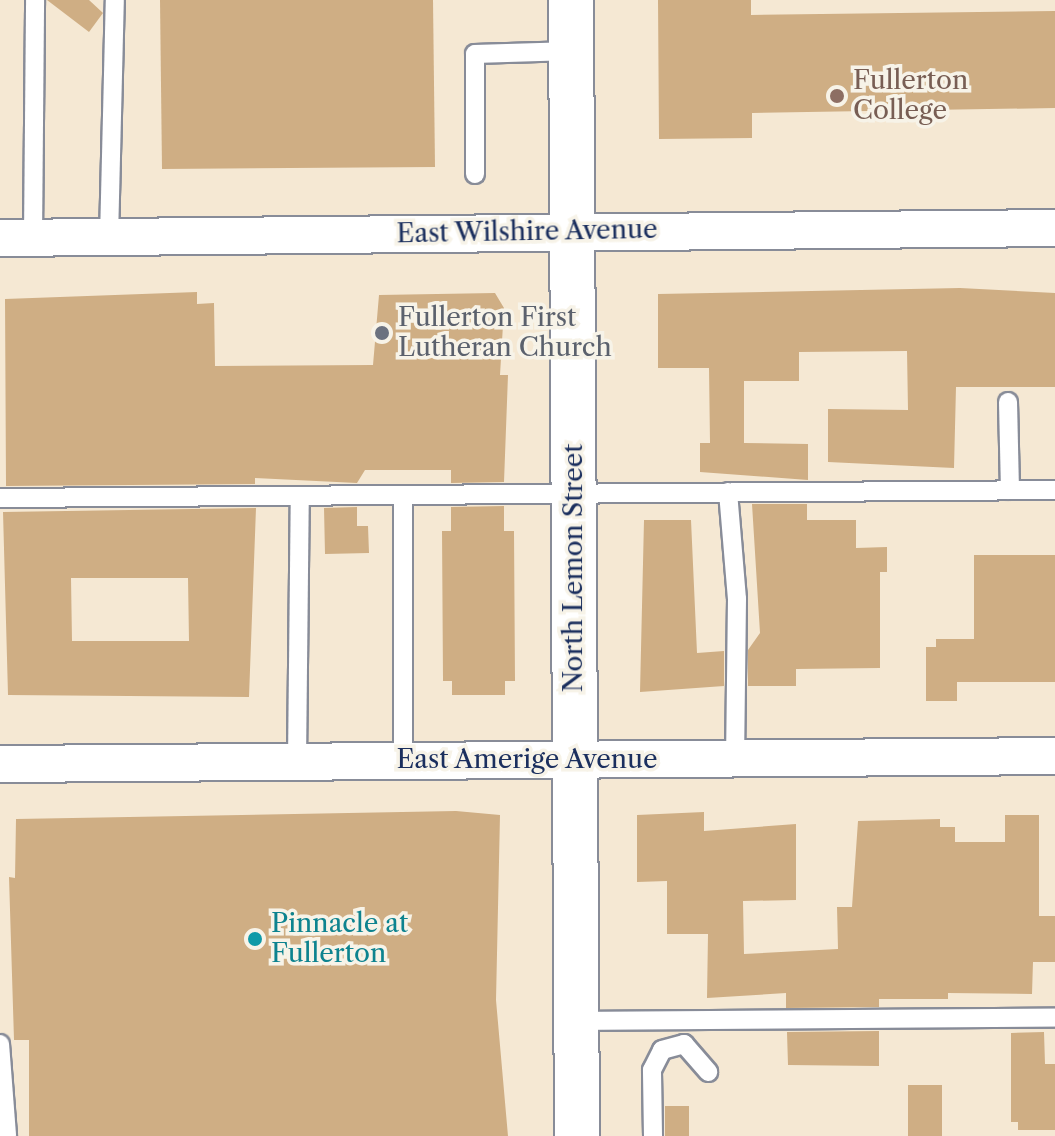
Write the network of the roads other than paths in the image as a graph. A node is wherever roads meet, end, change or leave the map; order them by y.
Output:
1 (35, 0) edge
2 (115, 0) edge
3 (571, 0) edge
4 (572, 51) junction
5 (475, 174) dead end
6 (1055, 228) edge
7 (573, 231) junction
8 (16, 238) edge
9 (109, 238) junction
10 (1008, 402) dead end
11 (1010, 490) junction
12 (1055, 490) edge
13 (728, 492) junction
14 (574, 494) junction
15 (403, 495) junction
16 (300, 496) junction
17 (0, 498) edge
18 (1055, 756) edge
19 (735, 758) junction
20 (575, 759) junction
21 (403, 761) junction
22 (297, 762) junction
23 (0, 764) edge
24 (1055, 1018) edge
25 (577, 1021) junction
26 (0, 1044) edge
27 (708, 1072) dead end
28 (7, 1136) edge
29 (577, 1136) edge
30 (653, 1136) edge

1 - 8 lane
2 - 9 lane
3 - 4 street, North Lemon Street
4 - 5 lane
4 - 7 street, North Lemon Street
6 - 7 street, East Wilshire Avenue
7 - 9 street, East Wilshire Avenue
7 - 14 street, North Lemon Street
8 - 9 street, East Wilshire Avenue
10 - 11 lane
11 - 12 lane
11 - 13 lane
13 - 14 lane
13 - 19 lane
14 - 15 lane
14 - 20 street, North Lemon Street
15 - 16 lane
15 - 21 lane
16 - 17 lane
16 - 22 lane
18 - 19 street, East Amerige Avenue
19 - 20 street, East Amerige Avenue
20 - 21 street, East Amerige Avenue
20 - 25 street, North Lemon Street
21 - 22 street, East Amerige Avenue
22 - 23 street, East Amerige Avenue
24 - 25 lane
25 - 29 street, North Lemon Street
26 - 28 lane
27 - 30 lane

